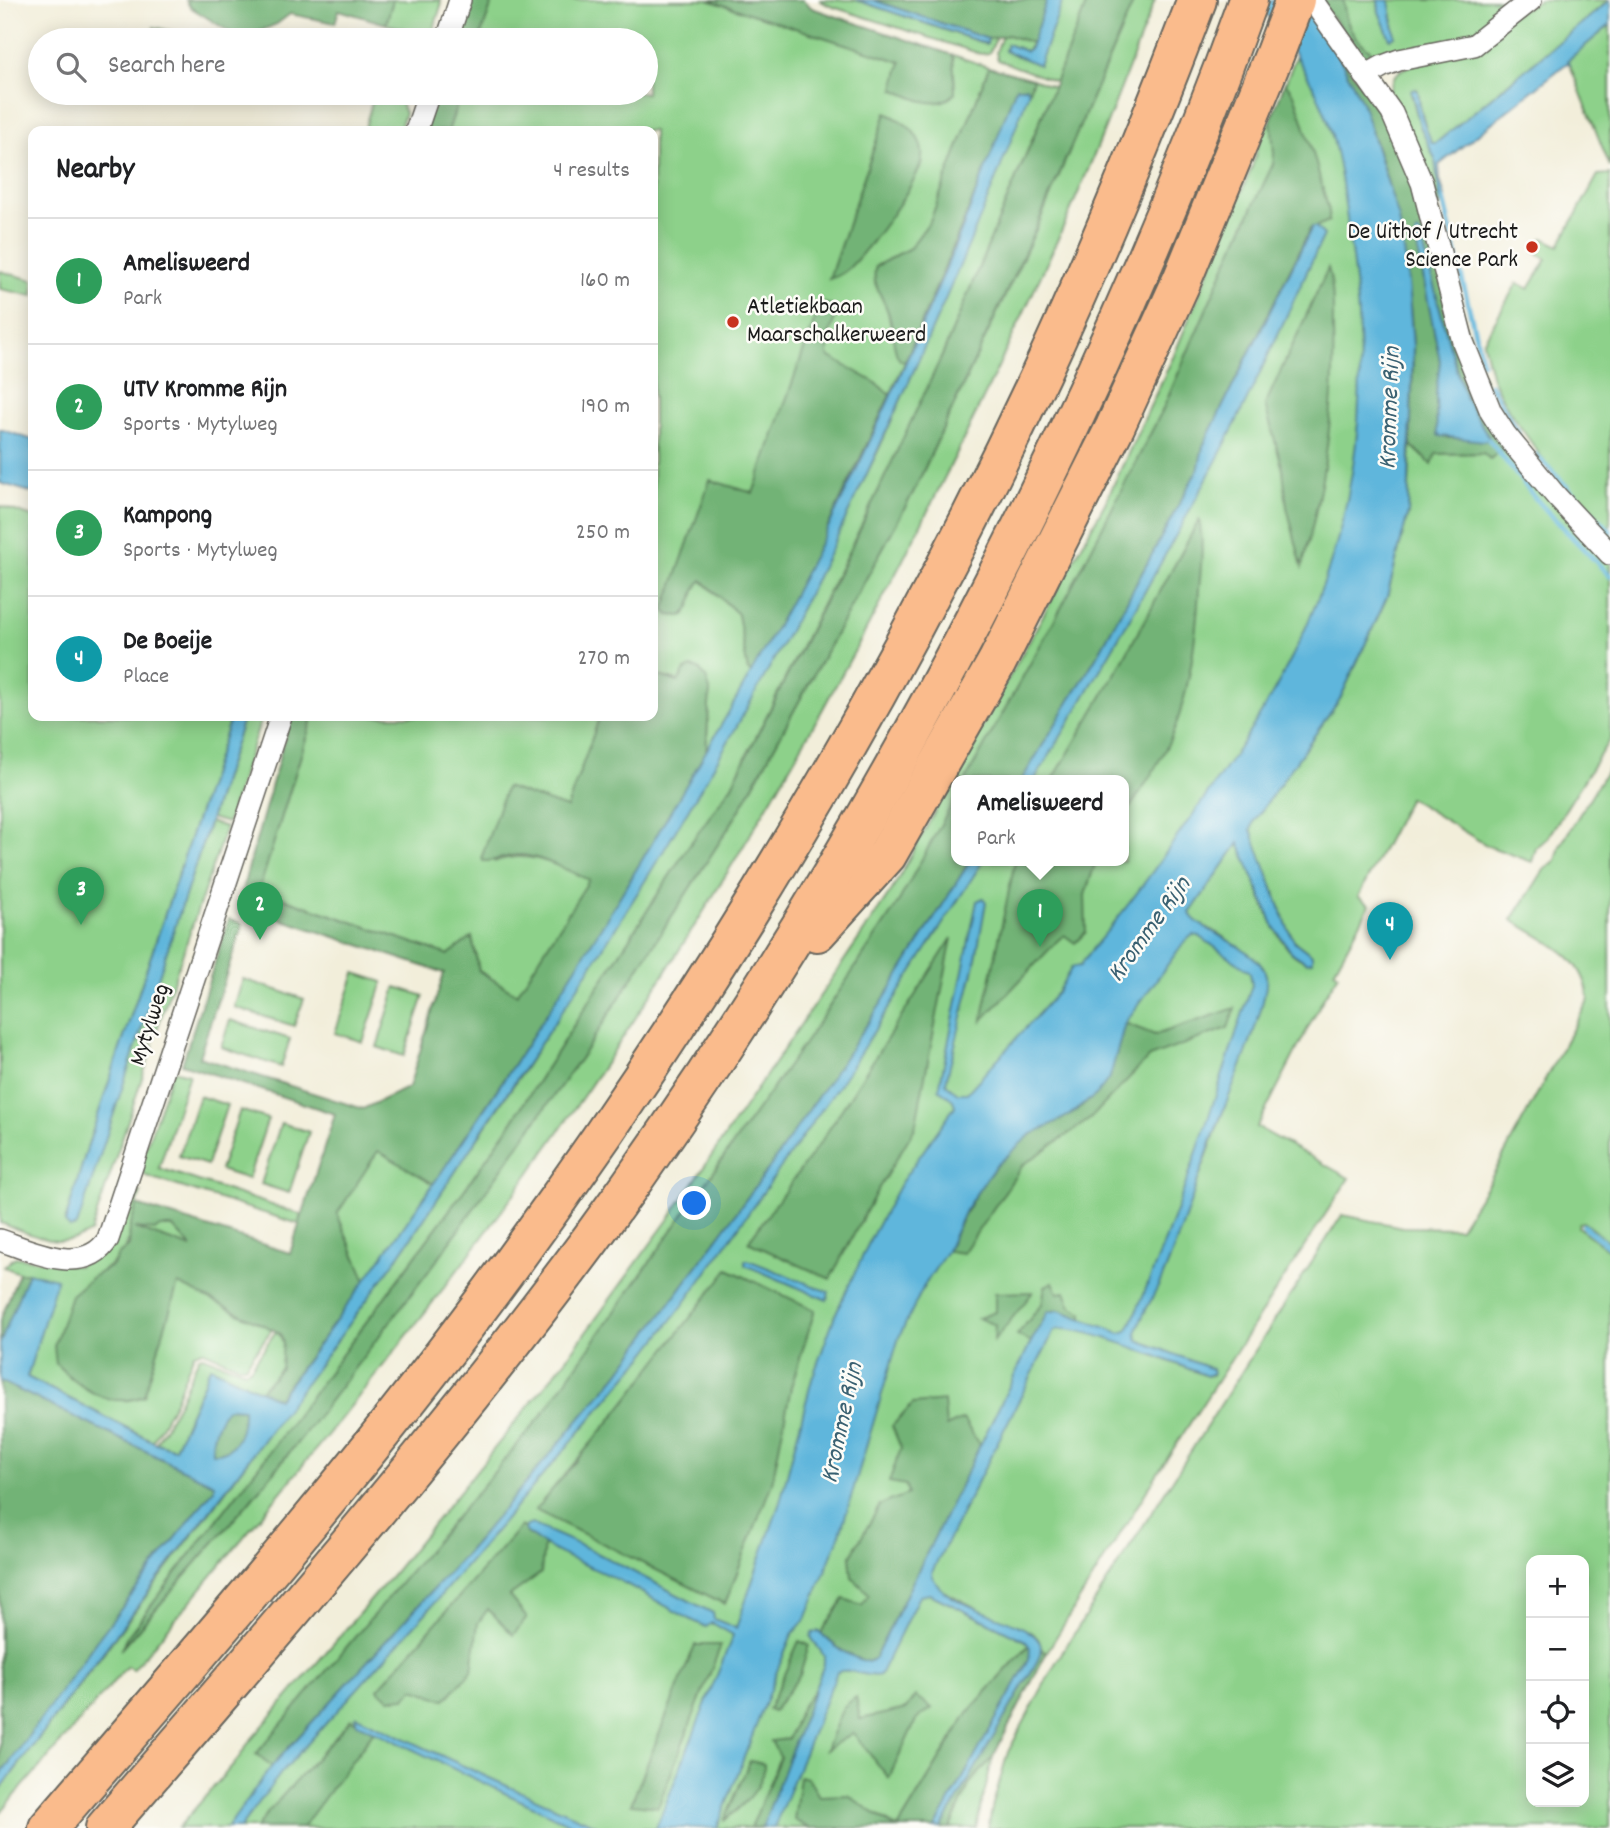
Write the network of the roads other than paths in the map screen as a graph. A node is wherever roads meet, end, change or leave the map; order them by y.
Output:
1 (460, 0) edge
2 (1197, 0) edge
3 (1295, 0) edge
4 (1312, 0) edge
5 (1531, 0) edge
6 (1246, 5) edge
7 (451, 28) edge
8 (1366, 76) junction
9 (425, 105) edge
10 (418, 126) edge
11 (1610, 554) edge
12 (279, 721) edge
13 (752, 1004) junction
14 (0, 1240) edge
15 (48, 1828) edge
16 (106, 1828) edge

1 - 7 street
2 - 15 highway
3 - 13 highway
4 - 8 street
5 - 8 street
6 - 13 highway
8 - 11 street
9 - 10 street
12 - 14 street, Mytylweg
13 - 16 highway

